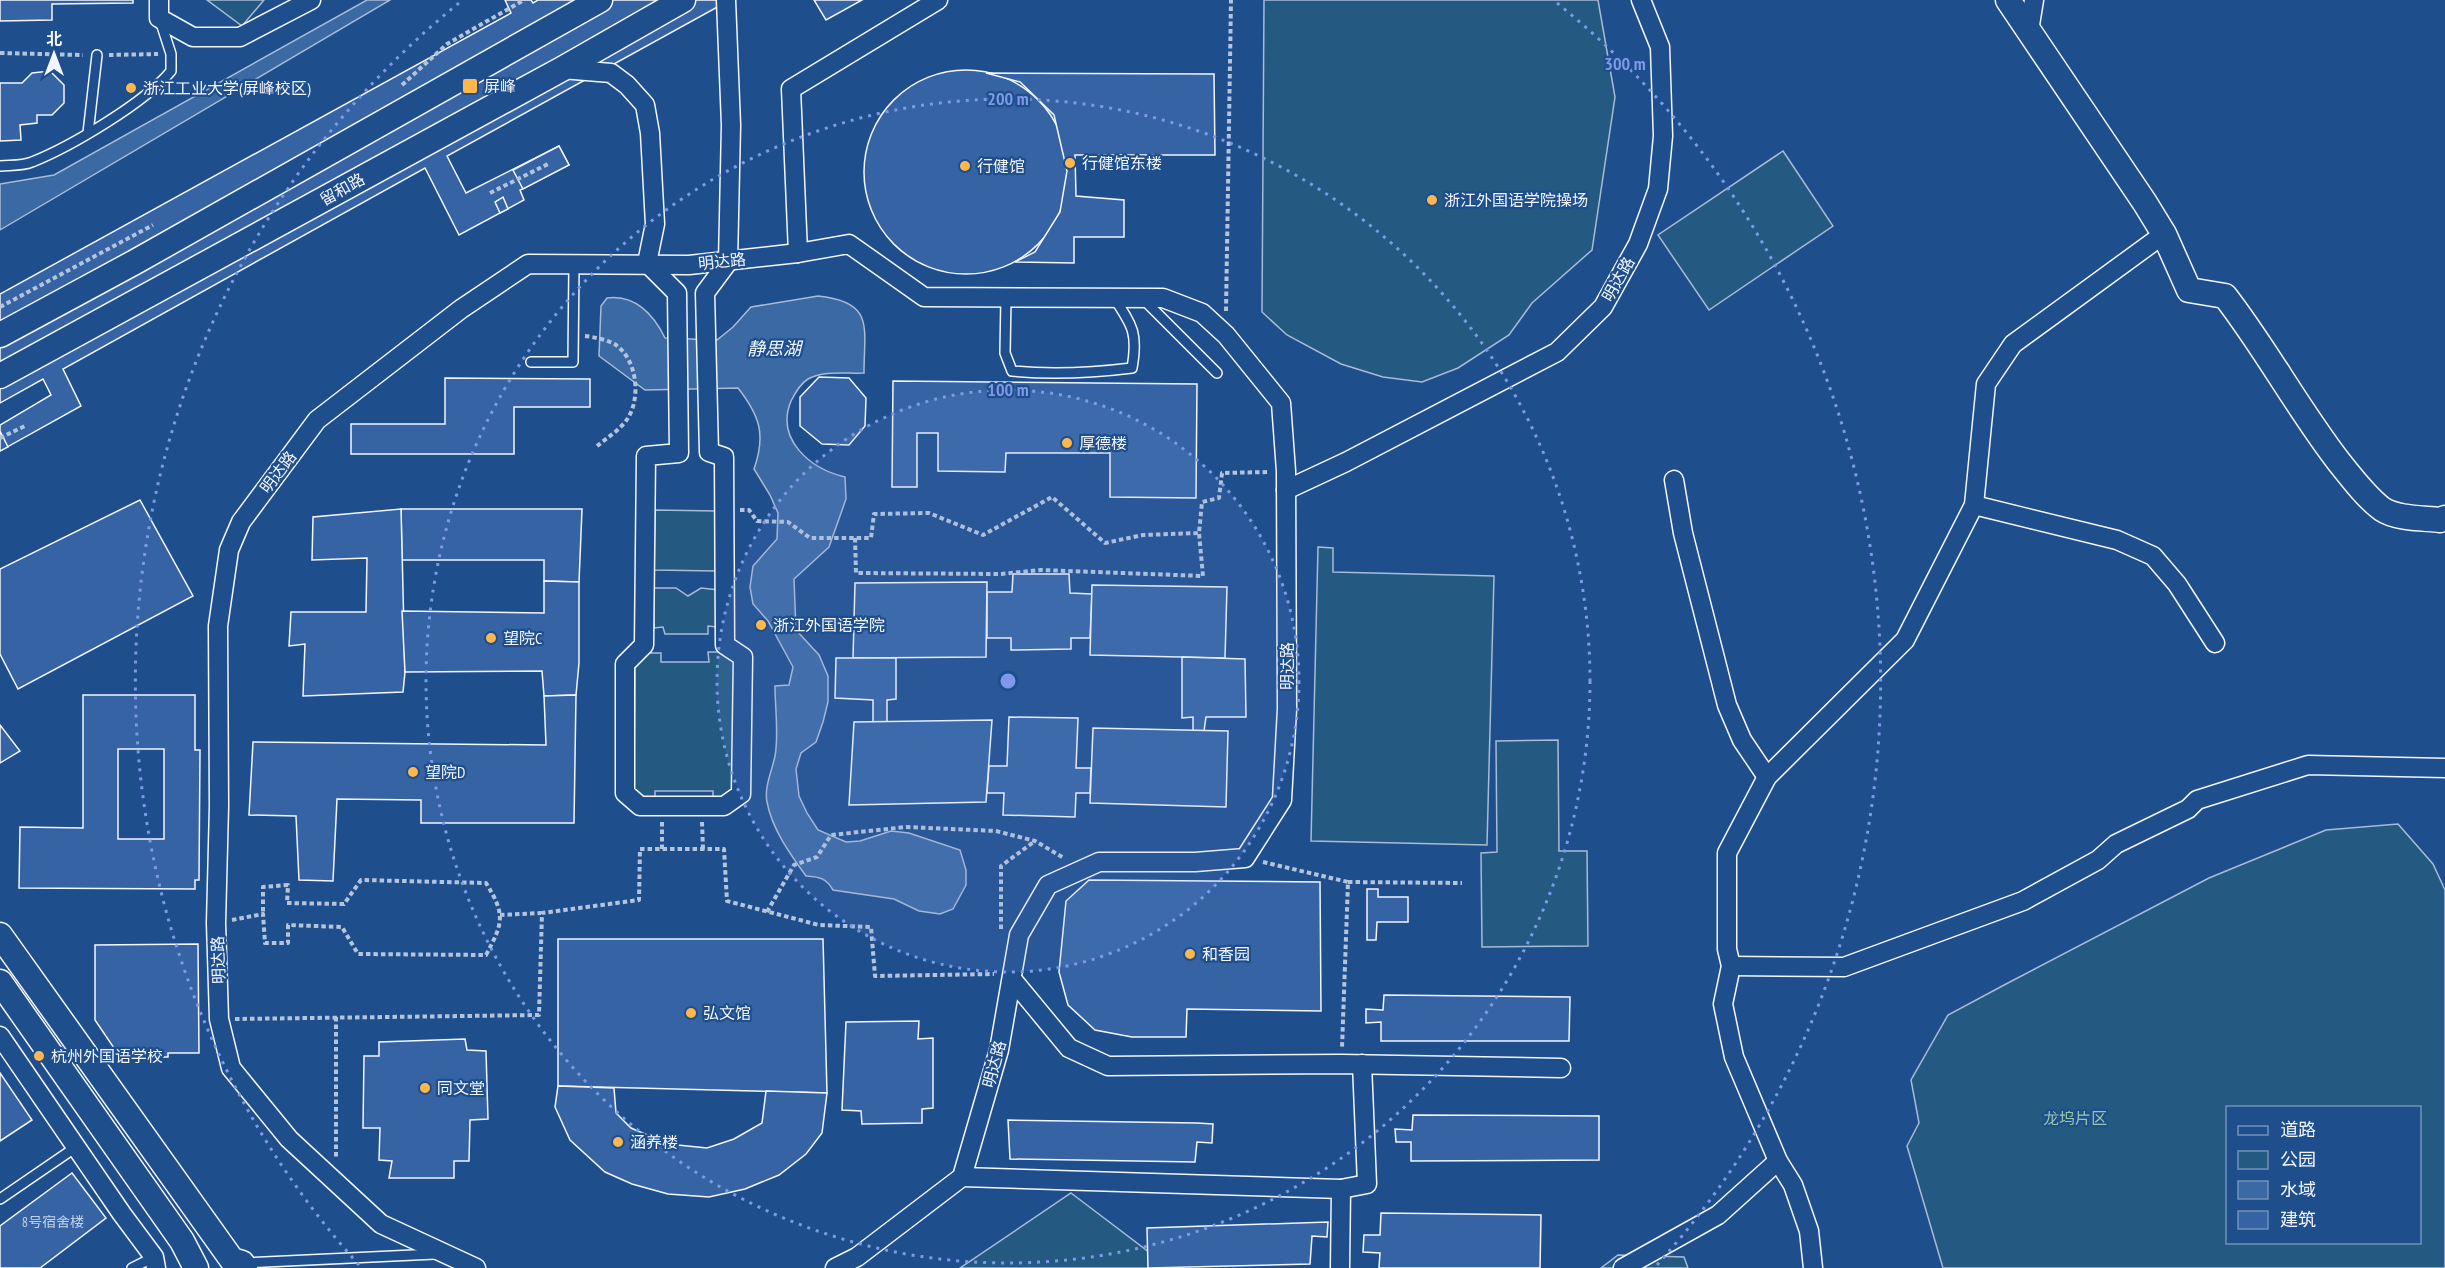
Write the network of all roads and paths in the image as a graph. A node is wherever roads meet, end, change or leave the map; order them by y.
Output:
1 (310, 0) edge
2 (524, 0) edge
3 (600, 0) edge
4 (683, 0) edge
5 (726, 0) edge
6 (938, 0) edge
7 (1231, 0) edge
8 (1641, 0) edge
9 (2008, 0) edge
10 (2034, 0) edge
11 (159, 9) edge
12 (2029, 31) junction
13 (97, 56) dead end
14 (562, 69) junction
15 (401, 87) dead end
16 (88, 133) junction
17 (550, 163) dead end
18 (0, 166) edge
19 (490, 193) dead end
20 (155, 224) dead end
21 (2164, 234) junction
22 (798, 253) junction
23 (728, 262) junction
24 (647, 263) junction
25 (574, 266) junction
26 (1006, 297) junction
27 (1114, 298) junction
28 (1142, 298) junction
29 (0, 307) edge
30 (0, 335) edge
31 (1226, 335) junction
32 (574, 336) junction
33 (531, 362) dead end
34 (1217, 373) dead end
35 (0, 376) edge
36 (25, 426) dead end
37 (0, 438) edge
38 (597, 446) dead end
39 (1286, 471) junction
40 (1674, 480) dead end
41 (1286, 490) junction
42 (724, 502) junction
43 (1974, 505) junction
44 (2445, 518) edge
45 (1199, 533) junction
46 (855, 538) junction
47 (2215, 643) dead end
48 (2445, 768) edge
49 (1767, 777) junction
50 (662, 806) junction
51 (702, 806) junction
52 (1035, 841) junction
53 (662, 849) junction
54 (703, 849) junction
55 (1245, 858) junction
56 (1075, 873) junction
57 (1348, 882) junction
58 (1462, 883) dead end
59 (767, 912) junction
60 (542, 913) junction
61 (263, 914) junction
62 (500, 915) junction
63 (216, 923) junction
64 (0, 935) edge
65 (1001, 935) dead end
66 (1731, 966) junction
67 (1012, 977) junction
68 (0, 982) edge
69 (336, 1017) junction
70 (219, 1019) junction
71 (0, 1036) edge
72 (1341, 1064) junction
73 (1362, 1064) junction
74 (1561, 1068) dead end
75 (76, 1147) junction
76 (1778, 1161) junction
77 (962, 1177) junction
78 (336, 1183) junction
79 (1341, 1189) junction
80 (0, 1199) edge
81 (444, 1253) junction
82 (155, 1262) edge
83 (243, 1267) edge
84 (132, 1268) edge
85 (196, 1268) edge
86 (476, 1268) edge
87 (835, 1268) edge
88 (1340, 1268) edge
89 (1623, 1268) edge
90 (1813, 1268) edge

1 - 11 street
2 - 15 path
3 - 30 street
4 - 14 street, 留和路
5 - 23 street
6 - 22 street
7 - 31 path
8 - 41 street, 明达路
9 - 12 street
10 - 12 street
11 - 16 lane
12 - 21 street
13 - 16 lane
14 - 24 street
14 - 35 street, 留和路
16 - 18 lane
17 - 19 path
20 - 29 path
21 - 43 street
21 - 44 street
22 - 23 street, 明达路
22 - 26 street, 明达路
23 - 24 street, 明达路
23 - 42 street
24 - 25 street, 明达路
24 - 50 street
25 - 32 lane
25 - 63 street, 明达路
26 - 27 street, 明达路
26 - 27 lane
27 - 28 street, 明达路
28 - 31 street, 明达路
28 - 34 lane
31 - 39 street, 明达路
32 - 33 lane
32 - 38 path
36 - 37 path
39 - 41 street, 明达路
39 - 45 path
40 - 49 street
41 - 55 street, 明达路
42 - 46 path
42 - 51 street
43 - 47 street
43 - 49 street
45 - 46 path
45 - 46 path
48 - 66 street
49 - 66 street
50 - 51 street
50 - 53 path
51 - 54 path
52 - 56 path
52 - 59 path
52 - 65 path
53 - 54 path
53 - 60 path
54 - 59 path
55 - 56 street, 明达路
55 - 57 path
56 - 67 street, 明达路
57 - 58 path
57 - 72 path
59 - 67 path
60 - 62 path
60 - 69 path
61 - 62 path
61 - 62 path
61 - 63 path
63 - 70 street, 明达路
64 - 83 street
66 - 76 street
67 - 72 street
67 - 77 street, 明达路
68 - 85 street
69 - 70 path
69 - 78 path
70 - 78 street, 明达路
71 - 75 street
72 - 73 street
73 - 74 street
73 - 79 street
75 - 80 lane
75 - 82 street
76 - 89 street
76 - 90 street
77 - 79 street
77 - 87 street
78 - 81 street, 明达路
79 - 88 street
81 - 83 lane
81 - 86 street, 明达路
82 - 84 lane

